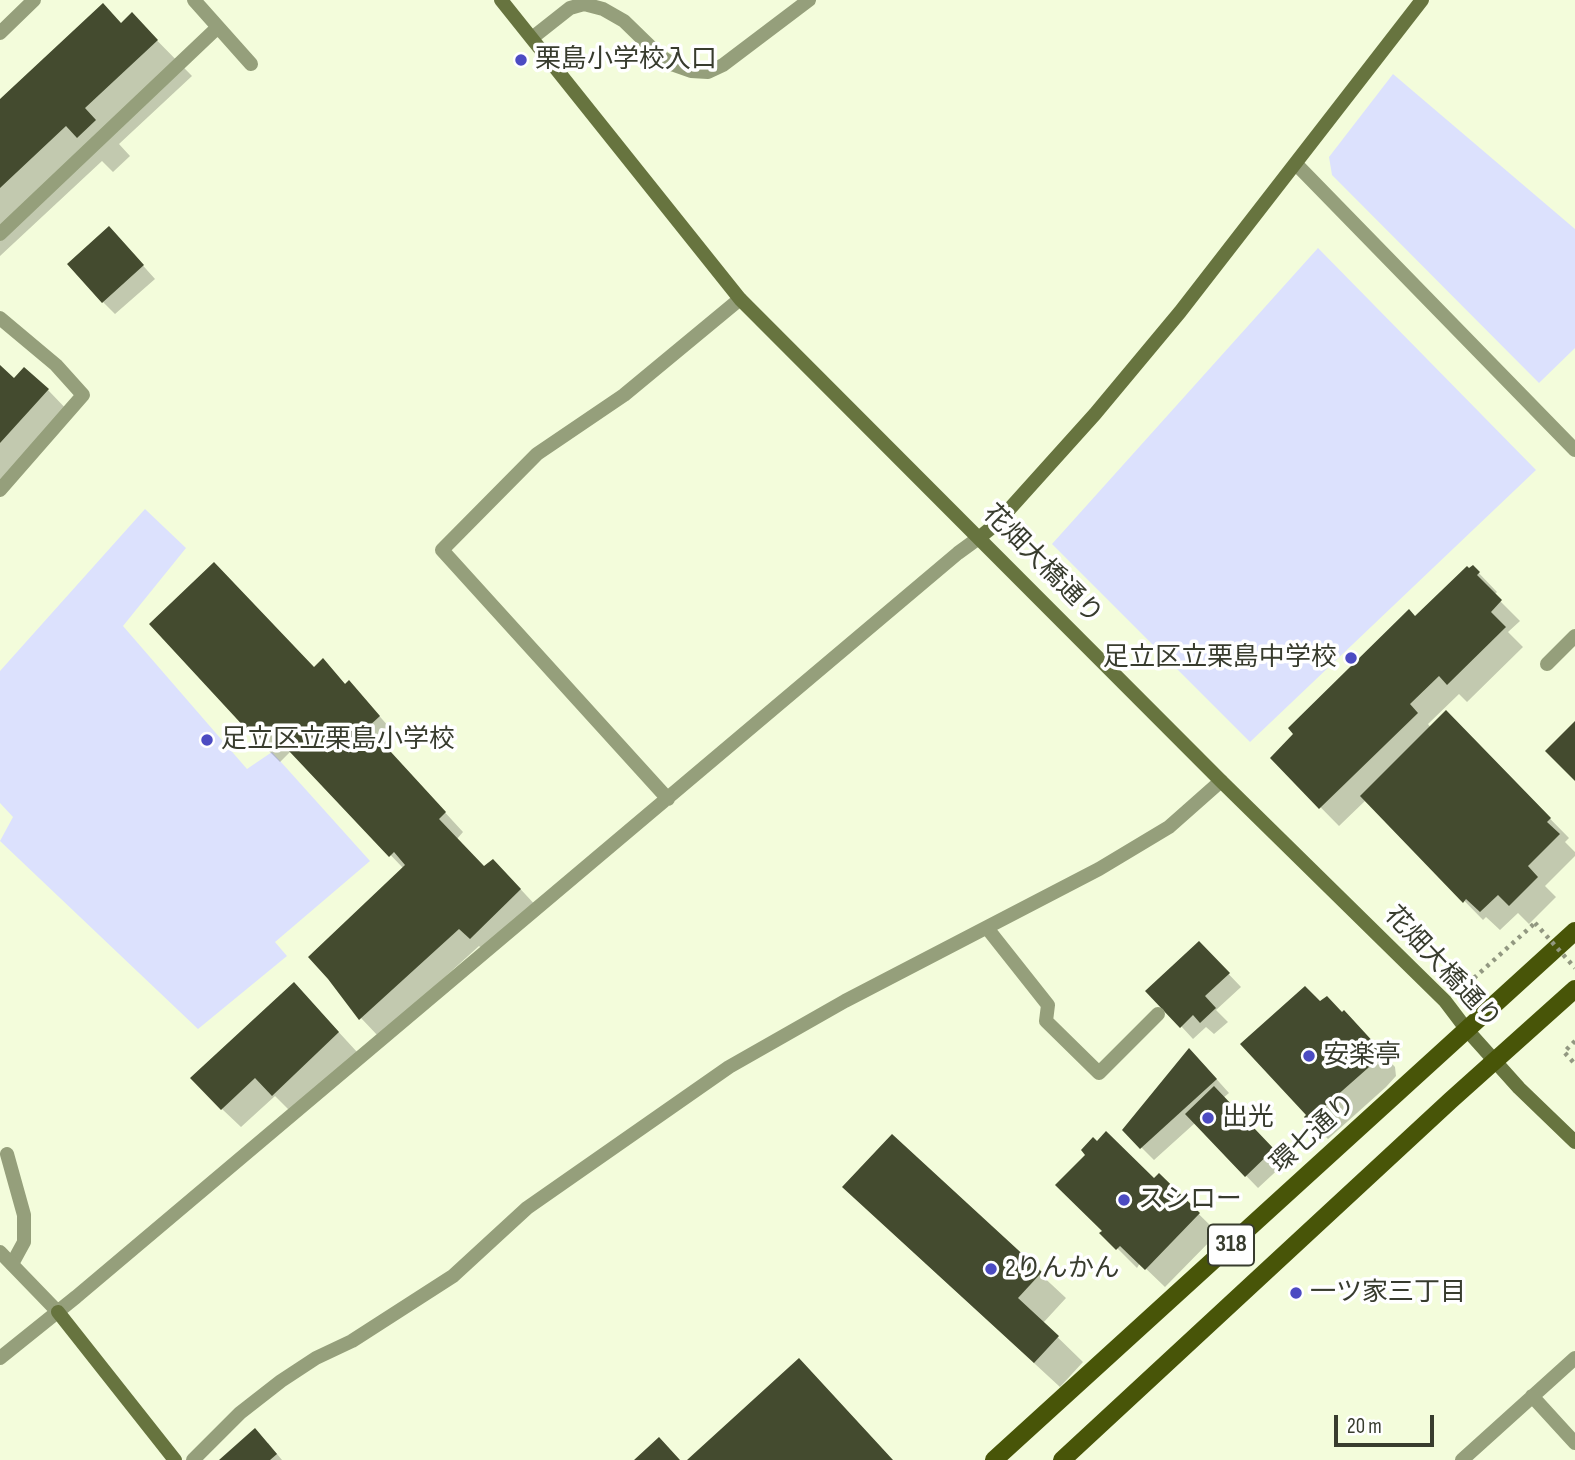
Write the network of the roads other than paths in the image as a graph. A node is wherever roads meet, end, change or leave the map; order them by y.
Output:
1 (34, 0) edge
2 (194, 0) edge
3 (501, 0) edge
4 (809, 0) edge
5 (1422, 0) edge
6 (218, 27) junction
7 (0, 33) edge
8 (532, 38) junction
9 (251, 64) dead end
10 (1296, 164) junction
11 (0, 233) edge
12 (740, 299) junction
13 (0, 318) edge
14 (1575, 450) edge
15 (0, 490) edge
16 (980, 537) junction
17 (1575, 636) edge
18 (1547, 664) dead end
19 (1221, 782) junction
20 (668, 799) junction
21 (987, 928) junction
22 (1575, 931) edge
23 (1575, 989) edge
24 (1158, 1014) dead end
25 (1466, 1030) junction
26 (1495, 1061) junction
27 (1575, 1142) edge
28 (7, 1154) dead end
29 (0, 1252) edge
30 (12, 1264) junction
31 (58, 1312) junction
32 (0, 1358) edge
33 (1575, 1358) edge
34 (1532, 1396) junction
35 (1575, 1443) edge
36 (175, 1460) edge
37 (193, 1460) edge
38 (994, 1460) edge
39 (1062, 1460) edge
40 (1462, 1460) edge

1 - 7 street
2 - 6 street
3 - 8 street, 花畑大橋通り
4 - 8 street
5 - 10 street
6 - 9 street
6 - 11 street
8 - 12 street, 花畑大橋通り
10 - 14 street
10 - 16 street
12 - 16 street, 花畑大橋通り
12 - 20 street
13 - 15 street
16 - 19 street, 花畑大橋通り
16 - 20 street
17 - 18 street
19 - 21 street
19 - 25 street, 花畑大橋通り
20 - 31 street
21 - 24 street
21 - 37 street
22 - 25 main road, 環七通り / 318
23 - 26 main road, 318
25 - 26 street, 花畑大橋通り
25 - 38 main road, 環七通り / 318
26 - 27 street, 花畑大橋通り
26 - 39 main road, 318
28 - 30 street
29 - 30 street
30 - 31 street
31 - 32 street
31 - 36 street
33 - 34 street
34 - 35 street
34 - 40 street

